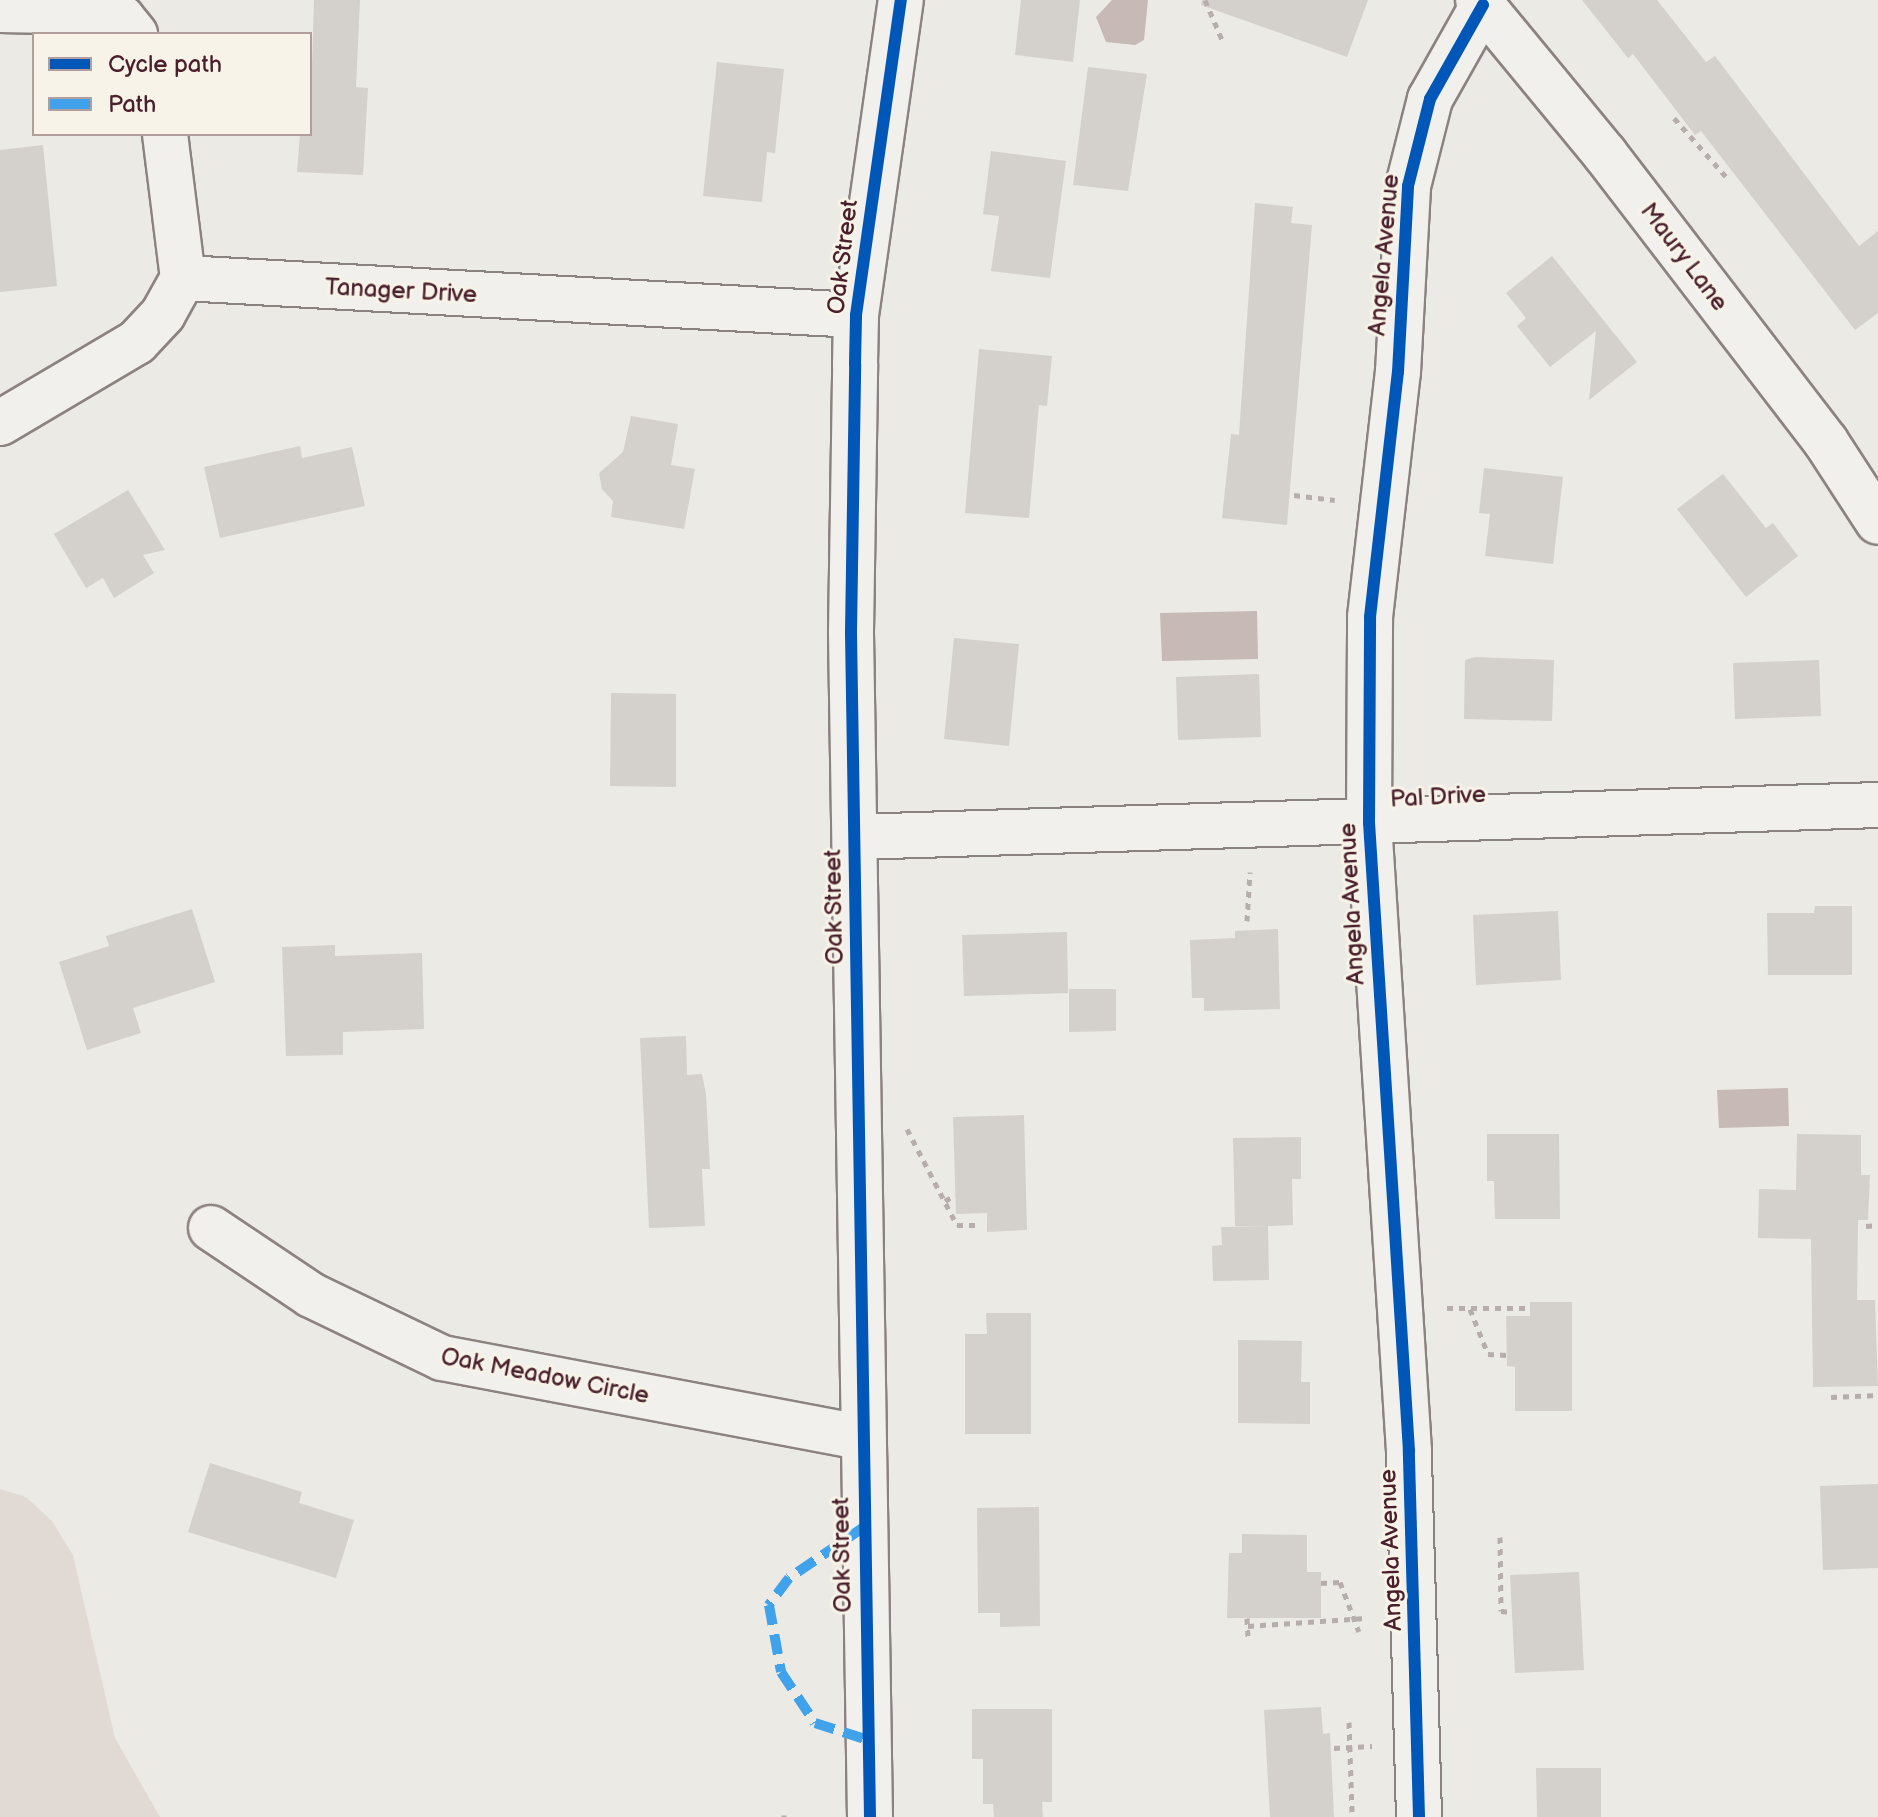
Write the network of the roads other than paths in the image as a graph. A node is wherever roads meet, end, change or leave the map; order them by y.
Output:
1 (901, 0) edge
2 (1481, 3) edge
3 (0, 10) edge
4 (133, 32) edge
5 (165, 136) edge
6 (183, 278) junction
7 (856, 315) junction
8 (0, 423) edge
9 (1878, 522) edge
10 (1878, 805) edge
11 (1369, 823) junction
12 (855, 837) junction
13 (211, 1228) dead end
14 (862, 1437) junction
15 (870, 1817) edge
16 (1419, 1817) edge

1 - 7 street, Oak Street
2 - 9 street, Maury Lane
2 - 11 street, Angela Avenue
3 - 4 street
5 - 6 street
6 - 7 street, Tanager Drive
6 - 8 street
7 - 12 street, Oak Street
10 - 11 street, Pal Drive
11 - 12 street, Pal Drive
11 - 16 street, Angela Avenue
12 - 14 street, Oak Street
13 - 14 street, Oak Meadow Circle
14 - 15 street, Oak Street

